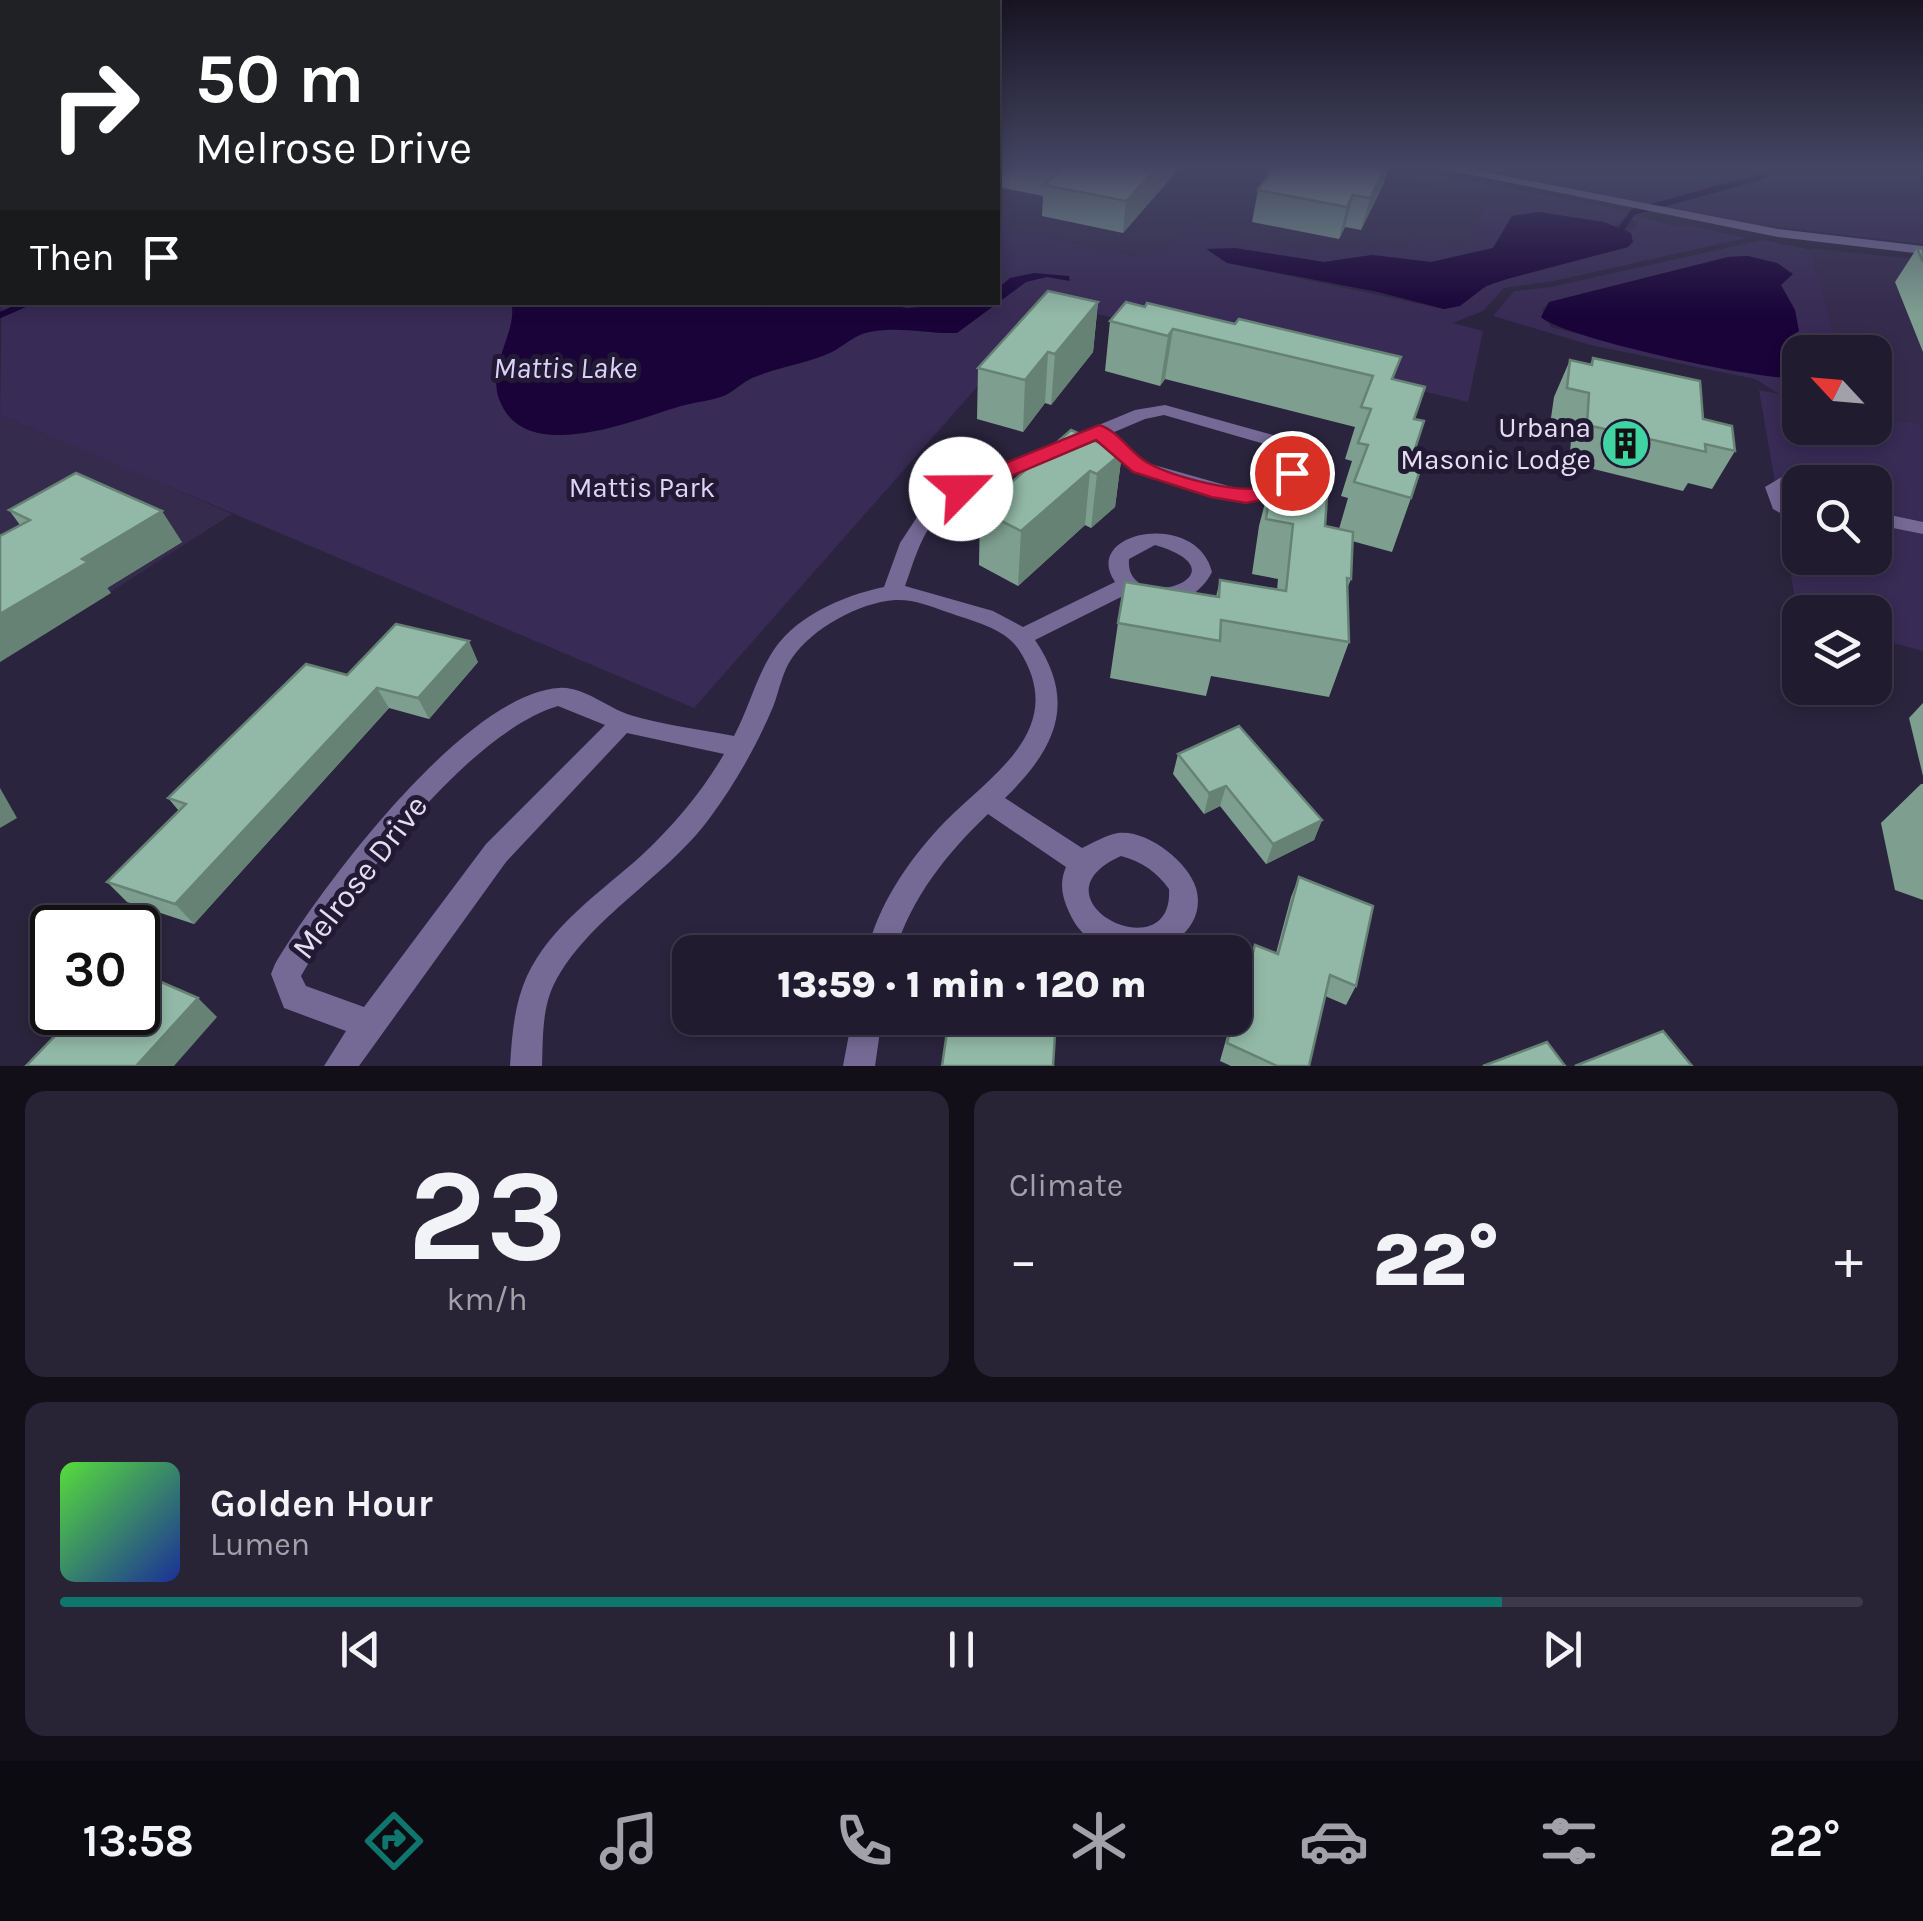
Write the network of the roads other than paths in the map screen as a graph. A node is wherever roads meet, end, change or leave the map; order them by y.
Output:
1 (1684, 216) edge
2 (1923, 250) edge
3 (1099, 431) junction
4 (1782, 482) edge
5 (1782, 506) edge
6 (1892, 522) edge
7 (1923, 528) edge
8 (1129, 584) edge
9 (892, 593) junction
10 (1021, 637) junction
11 (623, 722) junction
12 (741, 748) junction
13 (989, 801) junction
14 (1082, 862) dead end
15 (886, 935) edge
16 (368, 1024) junction
17 (864, 1035) edge
18 (340, 1066) edge
19 (526, 1066) edge
20 (859, 1066) edge

1 - 2 street
3 - 3 street
3 - 9 street
4 - 5 street
6 - 7 street
8 - 10 street
9 - 10 street
9 - 12 street
10 - 13 street
11 - 12 street, Melrose Drive
11 - 16 street
11 - 16 street, Melrose Drive
12 - 19 street
13 - 14 street
13 - 15 street
16 - 18 street
17 - 20 street

